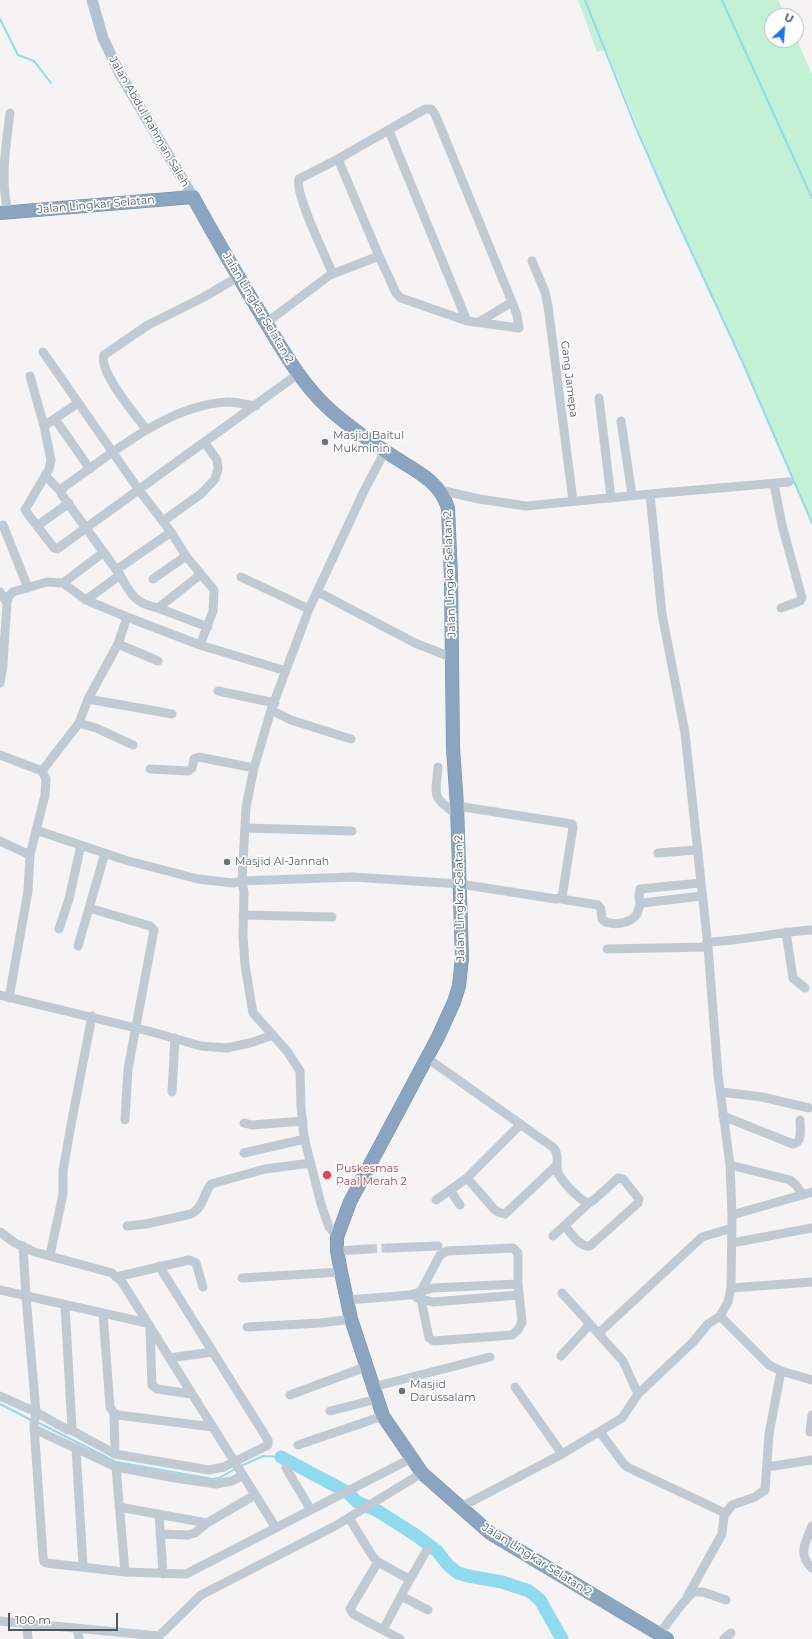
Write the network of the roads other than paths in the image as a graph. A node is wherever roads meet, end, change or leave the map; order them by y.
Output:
1 (92, 0) edge
2 (10, 113) dead end
3 (389, 131) junction
4 (338, 159) junction
5 (193, 197) junction
6 (4, 212) edge
7 (379, 256) junction
8 (532, 261) dead end
9 (333, 274) junction
10 (238, 277) junction
11 (512, 302) junction
12 (467, 321) junction
13 (479, 322) junction
14 (266, 323) junction
15 (43, 352) dead end
16 (298, 374) junction
17 (30, 376) dead end
18 (599, 398) dead end
19 (78, 403) junction
20 (256, 406) junction
21 (55, 419) junction
22 (621, 421) dead end
23 (44, 426) junction
24 (147, 430) junction
25 (204, 443) junction
26 (385, 452) junction
27 (113, 453) junction
28 (90, 469) junction
29 (45, 475) junction
30 (789, 482) dead end
31 (774, 484) junction
32 (139, 490) junction
33 (440, 490) junction
34 (61, 492) junction
35 (650, 494) junction
36 (632, 496) junction
37 (611, 498) junction
38 (573, 502) junction
39 (69, 503) junction
40 (163, 521) junction
41 (4, 525) dead end
42 (37, 526) junction
43 (87, 528) junction
44 (171, 532) junction
45 (104, 552) junction
46 (186, 556) junction
47 (118, 572) junction
48 (200, 575) junction
49 (241, 577) dead end
50 (153, 579) dead end
51 (63, 583) junction
52 (28, 588) junction
53 (0, 592) edge
54 (318, 592) junction
55 (86, 600) junction
56 (7, 603) junction
57 (158, 608) junction
58 (781, 608) dead end
59 (309, 609) junction
60 (127, 617) junction
61 (208, 627) junction
62 (118, 644) junction
63 (200, 645) junction
64 (2, 649) edge
65 (453, 658) junction
66 (158, 661) dead end
67 (286, 671) junction
68 (0, 683) edge
69 (218, 691) dead end
70 (88, 699) junction
71 (273, 706) junction
72 (172, 714) dead end
73 (80, 723) junction
74 (352, 739) dead end
75 (133, 745) dead end
76 (0, 755) edge
77 (438, 767) dead end
78 (254, 768) junction
79 (150, 769) dead end
80 (42, 771) junction
81 (457, 811) junction
82 (245, 828) junction
83 (36, 830) junction
84 (352, 831) dead end
85 (0, 841) edge
86 (82, 845) junction
87 (696, 850) junction
88 (105, 853) junction
89 (658, 854) dead end
90 (30, 855) junction
91 (242, 881) junction
92 (700, 883) junction
93 (460, 884) junction
94 (702, 896) junction
95 (560, 899) junction
96 (640, 904) junction
97 (89, 908) junction
98 (243, 915) junction
99 (332, 917) dead end
100 (59, 929) dead end
101 (812, 930) edge
102 (786, 932) junction
103 (707, 944) junction
104 (78, 946) dead end
105 (607, 949) dead end
106 (805, 988) dead end
107 (0, 995) edge
108 (9, 998) junction
109 (92, 1016) junction
110 (135, 1027) junction
111 (272, 1036) junction
112 (175, 1038) junction
113 (427, 1058) junction
114 (172, 1092) dead end
115 (721, 1092) junction
116 (809, 1108) dead end
117 (723, 1116) junction
118 (125, 1120) dead end
119 (800, 1120) dead end
120 (303, 1121) junction
121 (244, 1123) dead end
122 (521, 1124) junction
123 (305, 1139) junction
124 (244, 1153) dead end
125 (311, 1163) junction
126 (558, 1165) junction
127 (730, 1165) junction
128 (467, 1178) junction
129 (450, 1190) junction
130 (808, 1193) edge
131 (436, 1200) dead end
132 (589, 1203) junction
133 (460, 1205) dead end
134 (732, 1215) junction
135 (127, 1226) dead end
136 (565, 1226) junction
137 (732, 1228) junction
138 (812, 1228) edge
139 (0, 1232) edge
140 (553, 1236) dead end
141 (337, 1237) junction
142 (732, 1243) junction
143 (23, 1246) junction
144 (438, 1246) dead end
145 (389, 1248) tunnel mouth
146 (368, 1249) tunnel mouth
147 (337, 1252) junction
148 (50, 1255) junction
149 (159, 1266) junction
150 (341, 1272) junction
151 (116, 1277) junction
152 (242, 1278) dead end
153 (812, 1282) edge
154 (518, 1284) junction
155 (203, 1287) dead end
156 (433, 1288) junction
157 (731, 1288) junction
158 (0, 1290) edge
159 (562, 1293) dead end
160 (421, 1295) junction
161 (519, 1295) junction
162 (26, 1297) junction
163 (348, 1300) junction
164 (432, 1302) junction
165 (64, 1305) junction
166 (103, 1313) junction
167 (720, 1316) junction
168 (351, 1319) junction
169 (590, 1324) junction
170 (148, 1325) junction
171 (247, 1327) dead end
172 (599, 1333) junction
173 (213, 1352) junction
174 (562, 1356) dead end
175 (490, 1357) dead end
176 (169, 1358) junction
177 (368, 1366) junction
178 (781, 1371) junction
179 (812, 1380) edge
180 (515, 1387) dead end
181 (375, 1393) junction
182 (191, 1394) junction
183 (638, 1394) junction
184 (290, 1395) dead end
185 (0, 1396) edge
186 (330, 1411) dead end
187 (114, 1413) junction
188 (383, 1416) junction
189 (812, 1416) edge
190 (34, 1421) junction
191 (213, 1427) junction
192 (71, 1430) junction
193 (600, 1432) junction
194 (810, 1432) dead end
195 (298, 1445) dead end
196 (76, 1448) junction
197 (115, 1454) junction
198 (562, 1454) junction
199 (412, 1458) junction
200 (812, 1460) edge
201 (116, 1467) junction
202 (767, 1467) junction
203 (286, 1468) dead end
204 (239, 1469) junction
205 (422, 1473) junction
206 (255, 1495) junction
207 (118, 1507) junction
208 (461, 1507) junction
209 (311, 1510) junction
210 (726, 1513) junction
211 (159, 1514) junction
212 (349, 1518) junction
213 (207, 1523) junction
214 (812, 1526) edge
215 (276, 1528) junction
216 (160, 1534) junction
217 (427, 1550) dead end
218 (378, 1562) junction
219 (83, 1566) junction
220 (812, 1568) edge
221 (125, 1572) junction
222 (163, 1574) junction
223 (408, 1581) junction
224 (401, 1596) junction
225 (688, 1597) junction
226 (726, 1600) dead end
227 (428, 1610) dead end
228 (0, 1621) edge
229 (27, 1624) junction
230 (77, 1628) junction
231 (383, 1630) junction
232 (663, 1637) edge
233 (159, 1638) edge
234 (28, 1639) edge
235 (78, 1639) edge
236 (400, 1639) edge

1 - 5 main road, Jalan Abdul Rahman Saleh
2 - 6 street
3 - 4 street
3 - 11 street
3 - 12 street
4 - 7 street
4 - 9 street
5 - 6 highway, Jalan Lingkar Selatan
5 - 10 highway, Jalan Lingkar Selatan 2
7 - 9 street
7 - 12 street
8 - 38 street, Gang Jamepa
9 - 14 street
10 - 14 highway, Jalan Lingkar Selatan 2
10 - 24 street
11 - 13 street
11 - 13 street
12 - 13 street
14 - 16 highway, Jalan Lingkar Selatan 2
15 - 19 street
16 - 20 street
16 - 26 highway, Jalan Lingkar Selatan 2
17 - 23 street
18 - 37 street
19 - 21 street
19 - 27 street
20 - 24 street
20 - 25 street
21 - 23 street
21 - 28 street
22 - 36 street
23 - 29 street
24 - 27 street
25 - 32 street
25 - 40 street
26 - 33 highway, Jalan Lingkar Selatan 2
26 - 54 street
27 - 28 street
27 - 32 street
28 - 34 street
29 - 34 street
29 - 42 street
30 - 31 street
31 - 35 street
31 - 58 street
32 - 40 street
32 - 43 street
33 - 38 street
33 - 65 highway, Jalan Lingkar Selatan 2
34 - 39 street
35 - 36 street
35 - 87 street
36 - 37 street
37 - 38 street
39 - 42 street
39 - 43 street
40 - 44 street
41 - 52 street
42 - 43 street
43 - 45 street
44 - 46 street
44 - 47 street
45 - 47 street
45 - 51 street
46 - 48 street
46 - 50 street
47 - 55 street
47 - 57 street
48 - 57 street
48 - 61 street
49 - 59 street
51 - 52 street
51 - 55 street
52 - 56 street
53 - 56 street
54 - 59 street
54 - 65 street
55 - 60 street
56 - 64 street
57 - 61 street
59 - 67 street
60 - 62 street
60 - 63 street
61 - 63 street
62 - 66 street
62 - 70 street
63 - 67 street
64 - 68 street
65 - 81 highway, Jalan Lingkar Selatan 2
67 - 71 street
69 - 71 street
70 - 72 street
70 - 73 street
71 - 74 street
71 - 78 street
73 - 75 street
73 - 80 street
76 - 80 street
77 - 81 street
78 - 79 street
78 - 82 street
80 - 83 street
81 - 93 highway, Jalan Lingkar Selatan 2
81 - 95 street
82 - 84 street
82 - 91 street
83 - 86 street
83 - 90 street
85 - 90 street
86 - 88 street
86 - 100 street
87 - 89 street
87 - 92 street
88 - 91 street
88 - 97 street
90 - 108 street
91 - 93 street
91 - 98 street
92 - 94 street
92 - 96 street
93 - 95 street
93 - 113 highway, Jalan Lingkar Selatan 2
94 - 96 street
94 - 103 street
95 - 96 street
97 - 104 street
97 - 110 street
98 - 99 street
98 - 111 street
101 - 102 street
102 - 103 street
102 - 106 street
103 - 105 street
103 - 115 street
107 - 108 street
108 - 109 street
109 - 110 street
109 - 148 street
110 - 112 street
110 - 118 street
111 - 112 street
111 - 120 street
112 - 114 street
113 - 122 street
113 - 141 highway, Jalan Lingkar Selatan 2
115 - 116 street
115 - 117 street
117 - 119 street
117 - 127 street
120 - 121 street
120 - 123 street
122 - 126 street
122 - 128 street
123 - 124 street
123 - 125 street
125 - 135 street
125 - 141 street
126 - 128 street
126 - 132 street
127 - 130 street
127 - 134 street
128 - 129 street
129 - 131 street
129 - 133 street
130 - 134 street
132 - 136 street
132 - 136 street
134 - 137 street
136 - 140 street
137 - 142 street
137 - 172 street
138 - 142 street
139 - 143 street
141 - 147 highway, Jalan Lingkar Selatan 2
142 - 157 street
143 - 148 street
143 - 162 street
144 - 145 street
146 - 147 street
147 - 150 highway, Jalan Lingkar Selatan 2
148 - 151 street
149 - 151 street
149 - 155 street
149 - 173 street
150 - 152 street
150 - 163 highway, Jalan Lingkar Selatan 2
151 - 170 street
153 - 157 street
154 - 156 street
154 - 160 street
154 - 161 street
156 - 160 street
156 - 164 street
157 - 167 street
158 - 162 street
159 - 169 street
160 - 161 street
160 - 163 street
160 - 164 street
161 - 164 street
162 - 165 street
162 - 190 street
163 - 168 highway, Jalan Lingkar Selatan 2
165 - 166 street
165 - 192 street
166 - 170 street
166 - 187 street
167 - 178 street
167 - 183 street
168 - 171 street
168 - 177 highway, Jalan Lingkar Selatan 2
169 - 172 street
169 - 174 street
170 - 176 street
170 - 182 street
172 - 183 street
173 - 176 street
173 - 204 street
175 - 181 street
176 - 182 street
177 - 181 highway, Jalan Lingkar Selatan 2
177 - 184 street
178 - 179 street
178 - 202 street
180 - 198 street
181 - 186 street
181 - 188 highway, Jalan Lingkar Selatan 2
182 - 191 street
183 - 193 street
185 - 190 street
187 - 191 street
187 - 197 street
188 - 195 street
188 - 199 highway, Jalan Lingkar Selatan 2
189 - 194 street
190 - 192 street
190 - 196 street
190 - 219 street
191 - 204 street
192 - 197 street
193 - 198 street
193 - 210 street
196 - 201 street
196 - 219 street
197 - 204 street
198 - 208 street
199 - 205 highway, Jalan Lingkar Selatan 2
199 - 209 street
200 - 202 street
201 - 204 street
201 - 207 street
202 - 210 street
203 - 209 street
204 - 206 street
205 - 208 highway, Jalan Lingkar Selatan 2
205 - 212 street
206 - 213 street
206 - 215 street
207 - 211 street
207 - 221 street
208 - 232 highway, Jalan Lingkar Selatan 2
209 - 215 street
210 - 225 street
211 - 213 street
211 - 216 street
212 - 218 street
212 - 233 street
213 - 216 street
214 - 220 street
215 - 222 street
216 - 222 street
217 - 223 street
218 - 223 street
218 - 231 street
219 - 221 street
221 - 222 street
223 - 224 street
224 - 227 street
224 - 231 street
225 - 226 street
225 - 232 street
228 - 229 street
229 - 230 street
229 - 234 street
230 - 233 street
230 - 235 street
231 - 236 street

